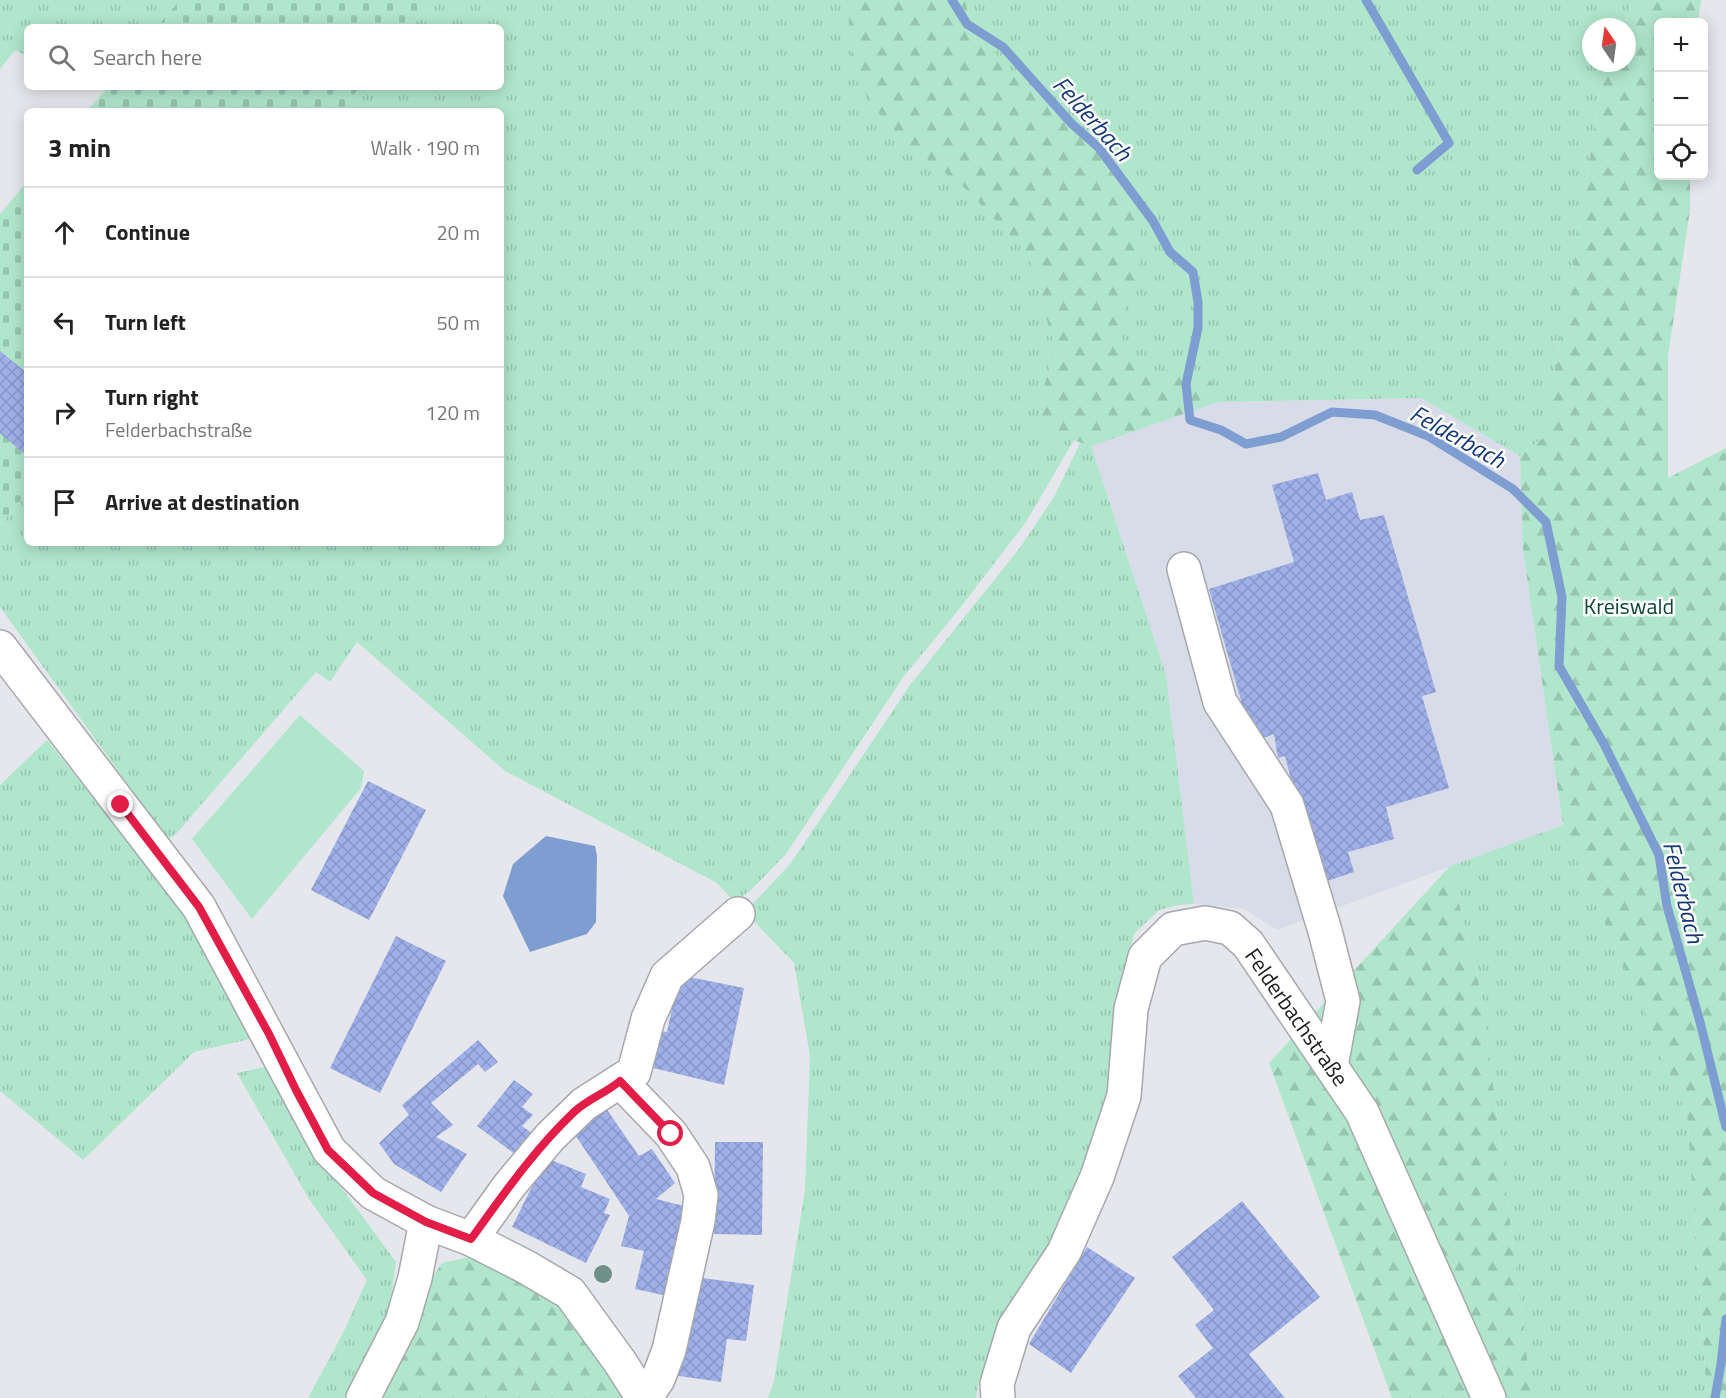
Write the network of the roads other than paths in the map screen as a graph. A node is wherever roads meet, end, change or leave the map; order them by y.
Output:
1 (1184, 569) dead end
2 (0, 647) edge
3 (738, 914) dead end
4 (1330, 1066) junction
5 (620, 1081) junction
6 (426, 1222) junction
7 (471, 1239) junction
8 (363, 1398) edge
9 (644, 1398) edge
10 (998, 1398) edge
11 (1489, 1398) edge

1 - 4 street
2 - 6 street
3 - 5 street
4 - 10 street, Felderbachstraße
4 - 11 street, Felderbachstraße
5 - 7 street
5 - 9 street
6 - 7 street
6 - 8 street
7 - 9 street

